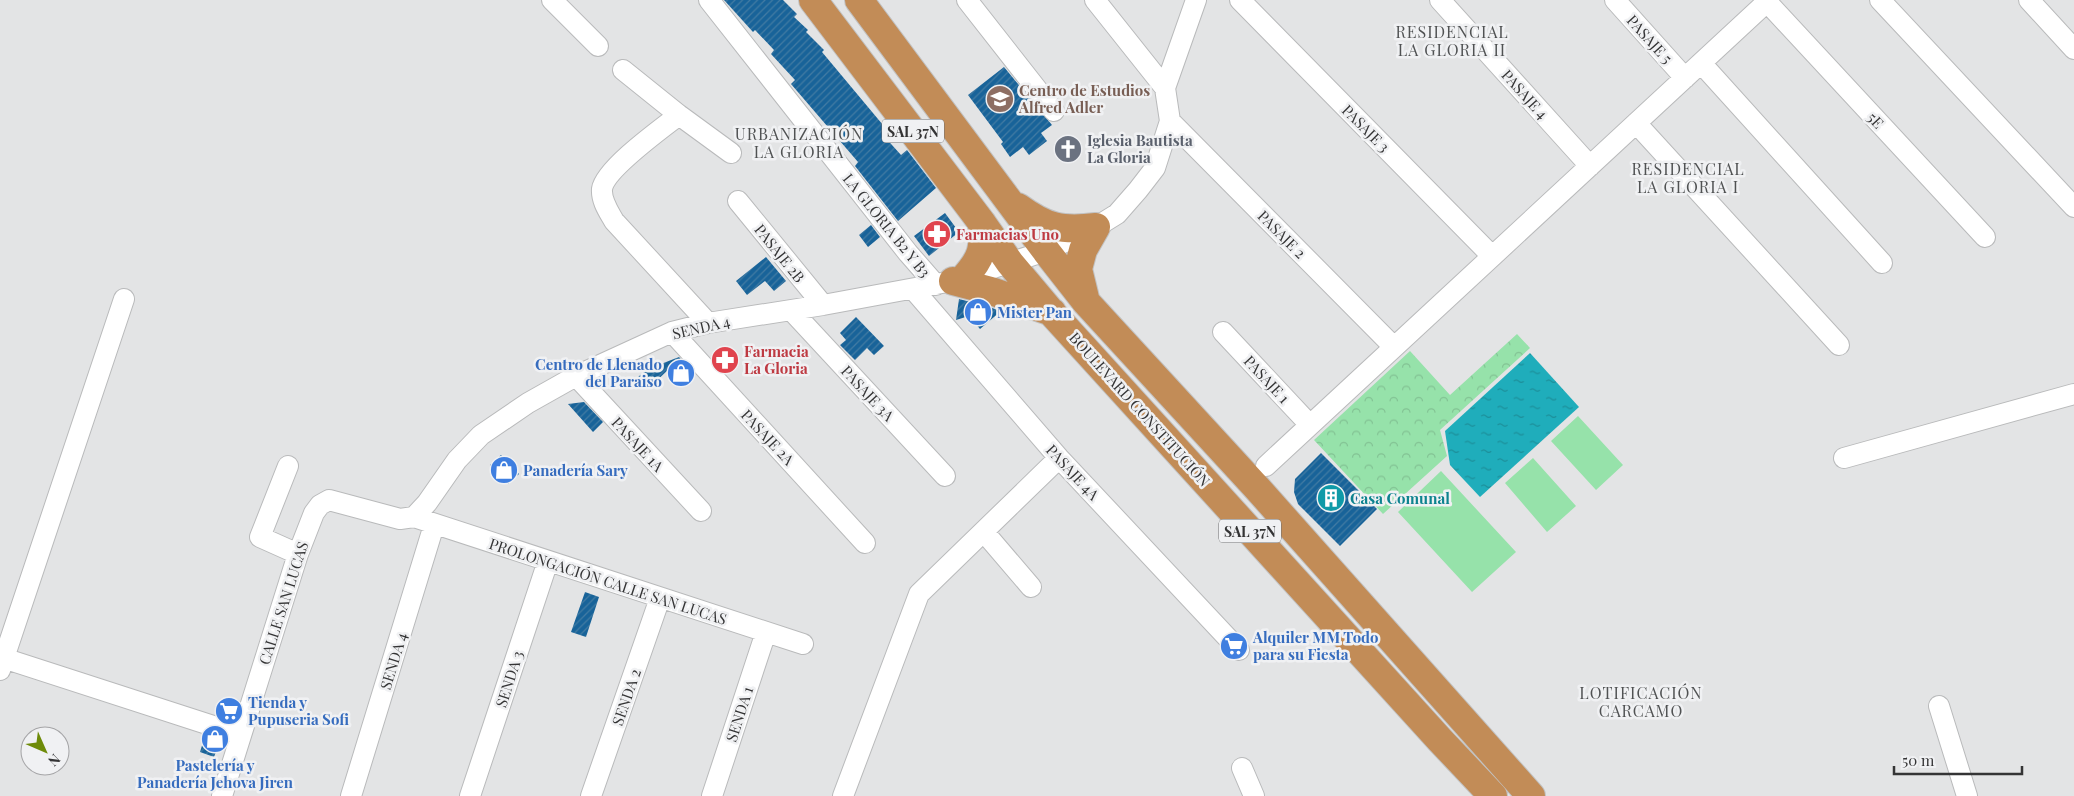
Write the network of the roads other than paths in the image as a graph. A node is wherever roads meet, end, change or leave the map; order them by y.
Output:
1 (552, 0) edge
2 (709, 0) edge
3 (813, 0) edge
4 (859, 0) edge
5 (967, 0) edge
6 (1095, 0) edge
7 (1196, 0) edge
8 (1240, 0) edge
9 (1440, 0) edge
10 (1616, 0) edge
11 (1880, 0) edge
12 (2029, 0) edge
13 (1768, 1) edge
14 (598, 46) dead end
15 (2074, 49) edge
16 (1701, 63) junction
17 (623, 70) dead end
18 (1685, 78) junction
19 (1165, 88) junction
20 (1054, 111) dead end
21 (679, 115) junction
22 (1170, 121) junction
23 (1636, 124) junction
24 (731, 153) dead end
25 (1590, 166) junction
26 (1010, 200) junction
27 (738, 201) dead end
28 (2074, 207) edge
29 (982, 223) junction
30 (1096, 227) junction
31 (1985, 237) dead end
32 (1046, 251) junction
33 (1492, 256) junction
34 (1010, 263) junction
35 (1882, 263) dead end
36 (951, 281) junction
37 (913, 289) junction
38 (124, 299) dead end
39 (1086, 302) junction
40 (823, 305) junction
41 (791, 310) junction
42 (1052, 313) junction
43 (708, 323) junction
44 (672, 332) junction
45 (1223, 332) dead end
46 (1839, 345) dead end
47 (1394, 347) junction
48 (576, 376) junction
49 (2074, 394) edge
50 (1310, 425) junction
51 (1060, 458) junction
52 (1844, 458) dead end
53 (288, 466) dead end
54 (1266, 466) dead end
55 (945, 476) dead end
56 (701, 512) dead end
57 (414, 517) junction
58 (434, 525) junction
59 (984, 532) junction
60 (865, 543) dead end
61 (298, 554) junction
62 (548, 561) junction
63 (1031, 587) dead end
64 (660, 598) junction
65 (766, 632) junction
66 (803, 644) dead end
67 (1240, 650) dead end
68 (1, 662) edge
69 (1939, 706) dead end
70 (241, 735) junction
71 (1242, 768) dead end
72 (222, 796) edge
73 (351, 796) edge
74 (470, 796) edge
75 (591, 796) edge
76 (712, 796) edge
77 (844, 796) edge
78 (1254, 796) edge
79 (1493, 796) edge
80 (1531, 796) edge
81 (1967, 796) edge

1 - 14 street
2 - 36 street, LA GLORIA B2 Y B3
3 - 29 highway, BOULEVARD CONSTITUCIÓN / SAL 37N
4 - 26 highway, SAL 37N
5 - 20 street
6 - 19 street
7 - 19 street
8 - 33 street, PASAJE 3
9 - 25 street, PASAJE 4
10 - 18 street, PASAJE 5
11 - 28 street
12 - 15 street
13 - 16 street
13 - 31 street, 5E
16 - 18 street
16 - 35 street
17 - 21 street
18 - 23 street
19 - 22 street
21 - 24 street
21 - 43 street
22 - 30 street, SENDA 4
22 - 47 street, PASAJE 2
23 - 25 street
23 - 46 street
25 - 33 street
26 - 30 highway
26 - 32 highway, SAL 37N
27 - 40 street, PASAJE 2B
29 - 34 highway, BOULEVARD CONSTITUCIÓN / SAL 37N
29 - 36 highway
30 - 32 street, SENDA 4
30 - 39 highway
32 - 34 street, SENDA 4
32 - 39 highway, SAL 37N
33 - 47 street
34 - 36 street, SENDA 4
34 - 42 highway, BOULEVARD CONSTITUCIÓN / SAL 37N
36 - 37 street, SENDA 4
36 - 42 highway
37 - 40 street, SENDA 4
37 - 51 street, PASAJE 4A
38 - 68 street
39 - 80 highway, SAL 37N
40 - 41 street, SENDA 4
41 - 43 street, SENDA 4
41 - 55 street, PASAJE 3A
42 - 79 highway, BOULEVARD CONSTITUCIÓN / SAL 37N
43 - 44 street, SENDA 4
44 - 48 street, SENDA 4
44 - 60 street, PASAJE 2A
45 - 50 street, PASAJE 1
47 - 50 street
48 - 56 street, PASAJE 1A
48 - 57 street, SENDA 4
49 - 52 street
50 - 54 street
51 - 59 street
51 - 67 street, PASAJE 4A
53 - 61 street
57 - 58 street, PROLONGACIÓN CALLE SAN LUCAS
57 - 61 street, CALLE SAN LUCAS
58 - 62 street, PROLONGACIÓN CALLE SAN LUCAS
58 - 73 street, SENDA 4
59 - 63 street
59 - 77 street
61 - 70 street, CALLE SAN LUCAS
62 - 64 street, PROLONGACIÓN CALLE SAN LUCAS
62 - 74 street, SENDA 3
64 - 65 street, PROLONGACIÓN CALLE SAN LUCAS
64 - 75 street, SENDA 2
65 - 66 street, PROLONGACIÓN CALLE SAN LUCAS
65 - 76 street, SENDA 1
68 - 70 street
69 - 81 street
70 - 72 street, CALLE SAN LUCAS
71 - 78 street

